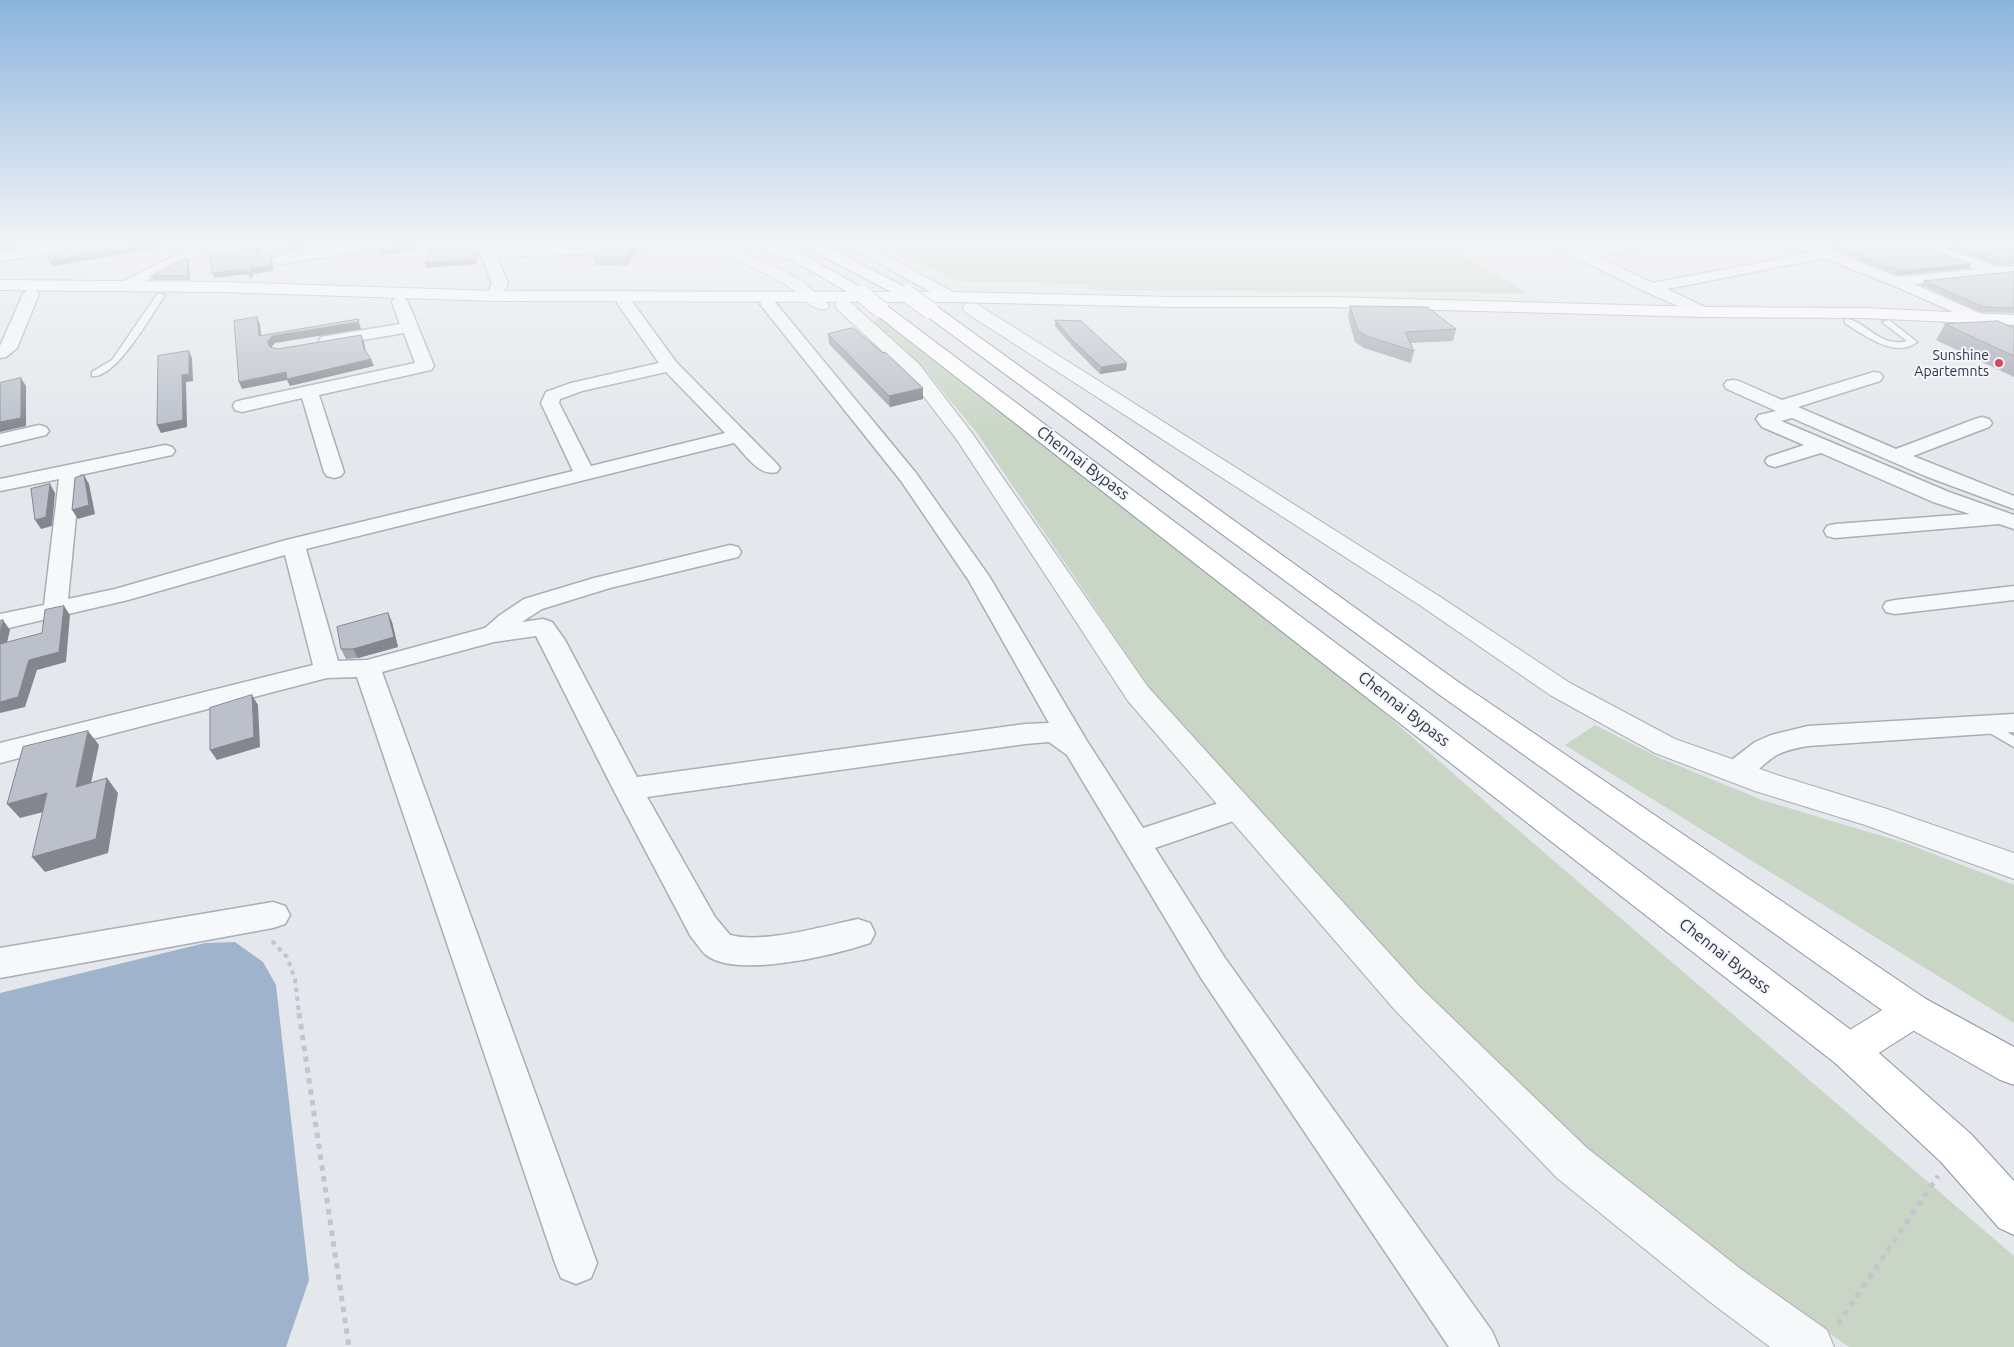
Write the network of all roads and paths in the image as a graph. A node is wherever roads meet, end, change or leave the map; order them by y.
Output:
1 (25, 308) edge
2 (152, 308) edge
3 (402, 308) edge
4 (628, 308) edge
5 (771, 308) edge
6 (846, 308) edge
7 (880, 308) edge
8 (926, 308) edge
9 (965, 308) edge
10 (971, 308) junction
11 (1340, 308) edge
12 (1694, 308) edge
13 (1956, 308) edge
14 (1417, 310) junction
15 (1703, 312) junction
16 (1819, 317) junction
17 (1984, 320) junction
18 (2014, 320) edge
19 (1848, 321) junction
20 (1886, 322) junction
21 (2014, 325) edge
22 (410, 327) junction
23 (2014, 334) edge
24 (309, 344) edge
25 (0, 353) edge
26 (670, 366) junction
27 (95, 374) dead end
28 (1874, 377) dead end
29 (1733, 386) dead end
30 (309, 391) junction
31 (242, 406) dead end
32 (1787, 409) junction
33 (1982, 423) dead end
34 (39, 431) dead end
35 (739, 436) junction
36 (0, 440) edge
37 (1821, 446) junction
38 (165, 451) dead end
39 (1895, 456) junction
40 (1775, 461) dead end
41 (770, 468) dead end
42 (70, 470) junction
43 (334, 472) dead end
44 (586, 474) junction
45 (2014, 484) edge
46 (0, 485) edge
47 (1990, 494) junction
48 (2010, 515) edge
49 (1835, 531) dead end
50 (294, 545) junction
51 (730, 552) dead end
52 (2014, 593) edge
53 (1895, 607) dead end
54 (55, 611) junction
55 (0, 622) edge
56 (493, 634) junction
57 (367, 668) junction
58 (327, 670) junction
59 (2014, 723) edge
60 (1986, 725) junction
61 (2014, 742) edge
62 (1077, 748) junction
63 (0, 753) edge
64 (1735, 772) junction
65 (628, 789) junction
66 (1237, 808) junction
67 (1136, 843) junction
68 (2014, 866) edge
69 (268, 925) joint
70 (858, 932) dead end
71 (0, 964) edge
72 (1913, 1011) junction
73 (1849, 1051) junction
74 (2014, 1067) edge
75 (1956, 1148) junction
76 (2014, 1213) edge
77 (576, 1263) dead end
78 (1822, 1339) edge
79 (349, 1347) edge
80 (1476, 1347) edge

1 - 25 street
2 - 27 lane
3 - 22 street
4 - 26 street
5 - 62 street
6 - 66 street
7 - 73 main road, Chennai Bypass, bridge
8 - 72 main road, Chennai Bypass, bridge
9 - 10 main road
10 - 14 main road
10 - 64 street
11 - 14 main road
12 - 15 street
13 - 17 street
14 - 15 main road
14 - 16 main road
15 - 16 main road
16 - 17 main road
16 - 19 main road
17 - 18 main road
17 - 20 main road
17 - 21 main road
17 - 23 street
19 - 20 main road
19 - 20 lane
22 - 24 street
22 - 30 street
26 - 35 street
26 - 44 street
28 - 32 street
29 - 32 street
30 - 31 street
30 - 43 street
32 - 37 street
32 - 39 street
33 - 39 street
34 - 36 street
35 - 41 street
35 - 44 street
37 - 40 street
37 - 48 street
38 - 42 street
39 - 47 street
42 - 46 street
42 - 54 street
44 - 50 street
45 - 47 street
47 - 48 street
48 - 49 street
50 - 54 street
50 - 58 street
51 - 56 street
52 - 53 street
54 - 55 street
56 - 57 street
56 - 65 street
57 - 58 street
57 - 77 street
58 - 63 street
59 - 60 street
60 - 61 lane
60 - 64 street
62 - 65 street
62 - 67 street
64 - 68 street
65 - 70 street
66 - 67 street
66 - 78 street
67 - 80 street
69 - 71 street
69 - 79 path
72 - 73 main road
72 - 74 main road, Chennai Bypass
73 - 75 main road, Chennai Bypass
75 - 76 main road, Chennai Bypass
75 - 78 path

